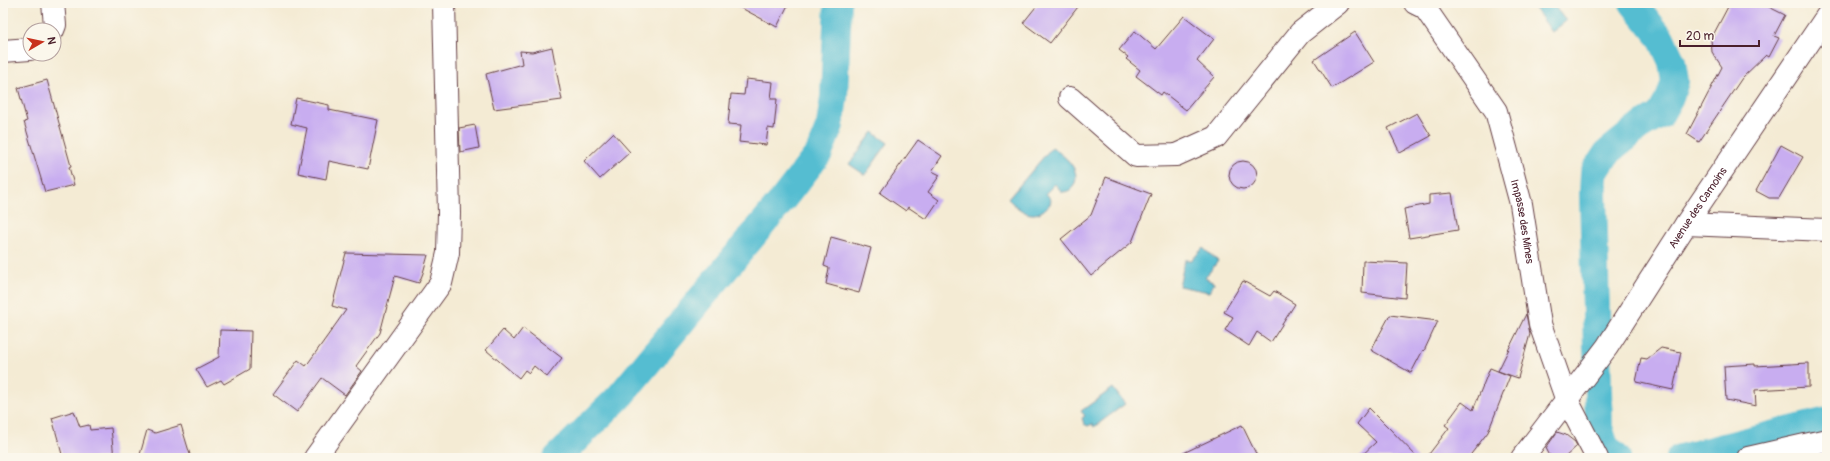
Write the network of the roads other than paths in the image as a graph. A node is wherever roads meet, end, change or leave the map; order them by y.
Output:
1 (53, 3) edge
2 (444, 3) edge
3 (1338, 3) edge
4 (1415, 3) edge
5 (1827, 16) edge
6 (55, 22) edge
7 (22, 50) edge
8 (3, 51) edge
9 (1070, 98) dead end
10 (1686, 224) junction
11 (1827, 230) edge
12 (1566, 398) junction
13 (1827, 440) edge
14 (315, 458) edge
15 (1522, 458) edge
16 (1597, 458) edge
17 (1748, 458) edge

1 - 6 street
2 - 14 street
3 - 9 street
4 - 12 street, Impasse des Mines
5 - 10 street, Avenue des Camoins
7 - 8 street
10 - 11 street
10 - 12 street, Avenue des Camoins
12 - 15 street, Avenue des Camoins
12 - 16 street, Impasse des Mines
13 - 17 street

